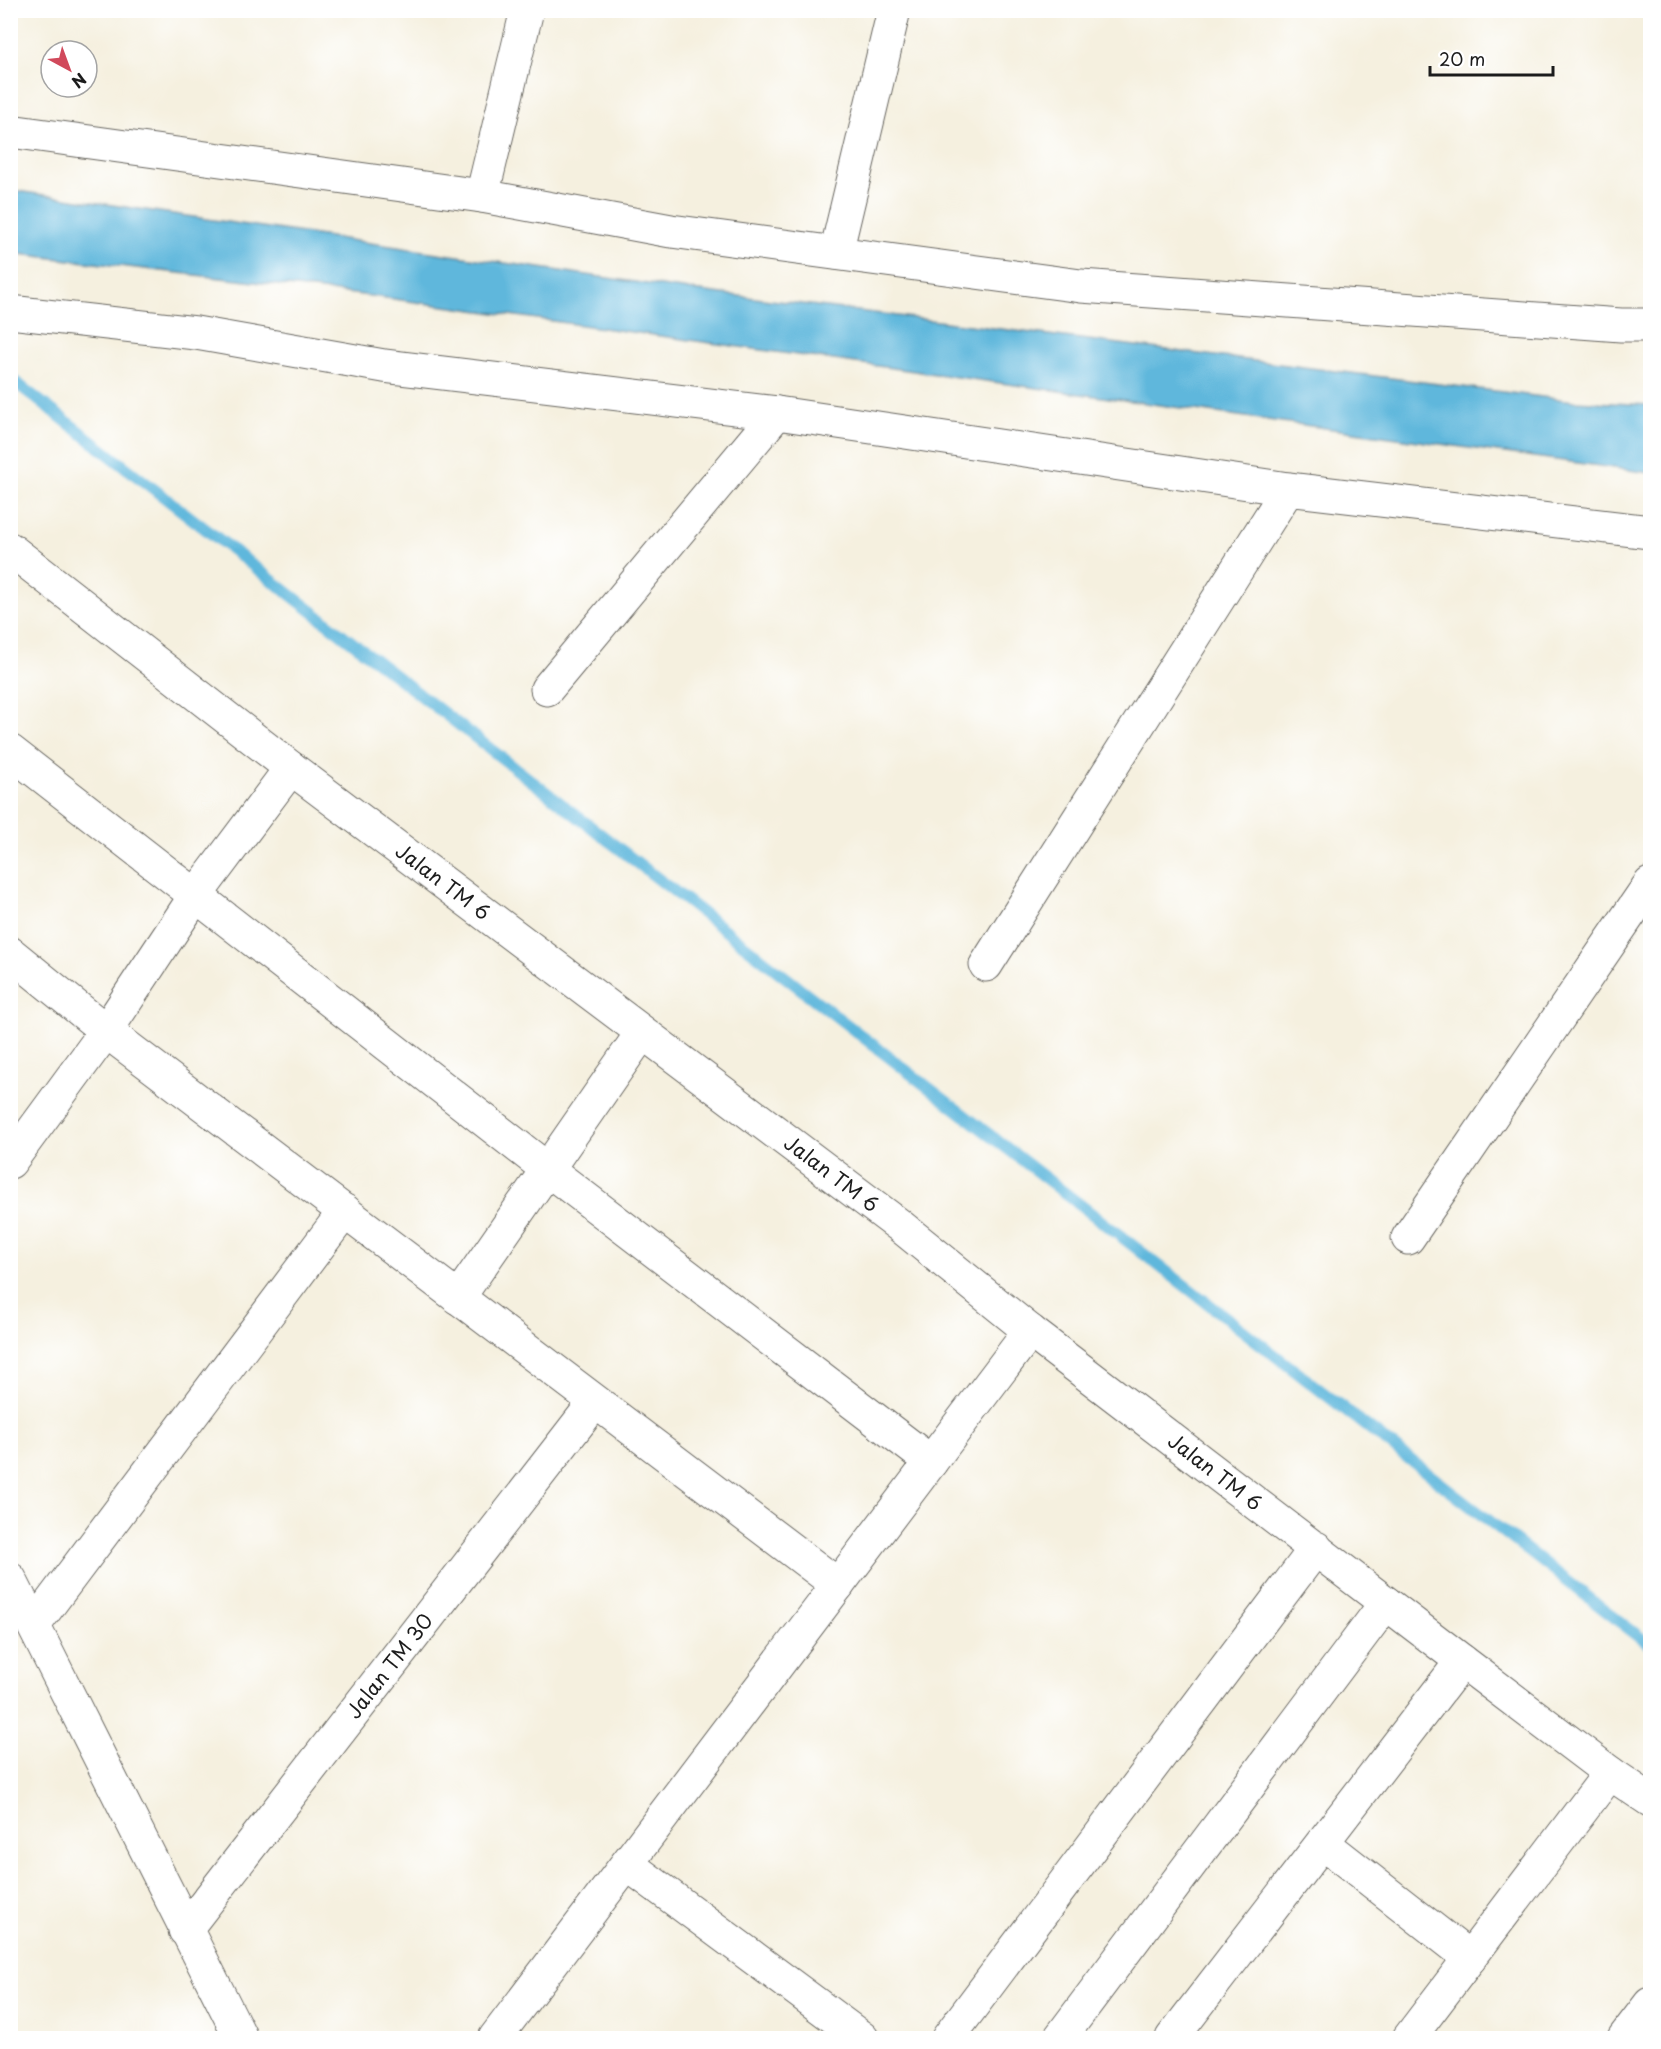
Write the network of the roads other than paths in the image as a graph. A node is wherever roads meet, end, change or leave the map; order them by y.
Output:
1 (527, 10) edge
2 (894, 10) edge
3 (10, 131) edge
4 (482, 196) junction
5 (836, 253) junction
6 (10, 312) edge
7 (1650, 325) edge
8 (777, 413) junction
9 (1288, 489) junction
10 (1650, 532) edge
11 (10, 549) edge
12 (547, 689) dead end
13 (10, 751) edge
14 (291, 768) junction
15 (1650, 885) edge
16 (196, 895) junction
17 (10, 953) edge
18 (986, 965) dead end
19 (106, 1031) junction
20 (642, 1033) junction
21 (10, 1162) edge
22 (547, 1169) junction
23 (345, 1211) junction
24 (1408, 1238) dead end
25 (458, 1298) junction
26 (1030, 1331) junction
27 (595, 1402) junction
28 (931, 1462) junction
29 (1316, 1548) junction
30 (10, 1579) edge
31 (838, 1585) junction
32 (1386, 1603) junction
33 (34, 1625) junction
34 (1462, 1661) junction
35 (1610, 1773) junction
36 (1650, 1800) edge
37 (1323, 1843) junction
38 (627, 1864) junction
39 (185, 1930) junction
40 (1470, 1958) junction
41 (1650, 2008) edge
42 (241, 2038) edge
43 (495, 2038) edge
44 (861, 2038) edge
45 (948, 2038) edge
46 (1060, 2038) edge
47 (1172, 2038) edge
48 (1409, 2038) edge
49 (1624, 2038) edge

1 - 4 street
2 - 5 street
3 - 4 street
4 - 5 street
5 - 7 street
6 - 8 street
8 - 9 street
8 - 12 street
9 - 10 street
9 - 18 street
11 - 14 street, Jalan TM 6
13 - 16 street
14 - 16 street
14 - 20 street, Jalan TM 6
15 - 24 street
16 - 19 street
16 - 22 street
17 - 19 street
19 - 21 street
19 - 23 street
20 - 22 street
20 - 26 street, Jalan TM 6
22 - 25 street
22 - 28 street
23 - 25 street
23 - 33 street
25 - 27 street
26 - 28 street
26 - 29 street, Jalan TM 6
27 - 31 street
27 - 39 street, Jalan TM 30
28 - 31 street
29 - 32 street, Jalan TM 6
29 - 45 street
30 - 33 street
31 - 38 street
32 - 34 street, Jalan TM 6
32 - 46 street
33 - 39 street
34 - 35 street, Jalan TM 6
34 - 37 street
35 - 36 street, Jalan TM 6
35 - 40 street
37 - 40 street
37 - 47 street
38 - 43 street
38 - 44 street
39 - 42 street
40 - 48 street
41 - 49 street

